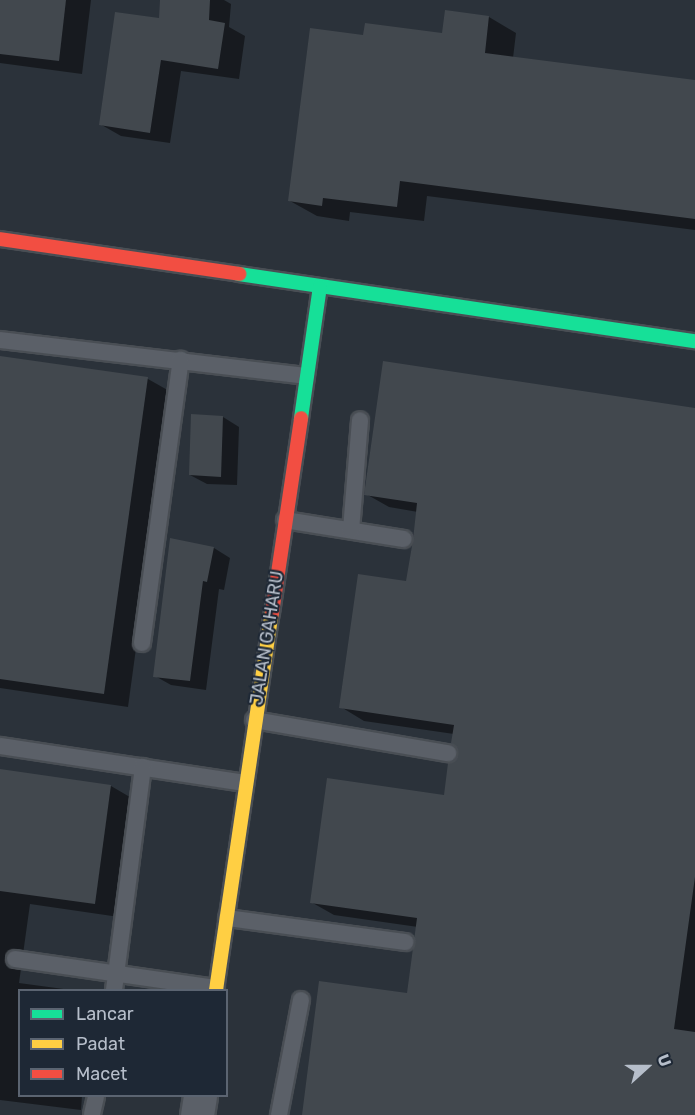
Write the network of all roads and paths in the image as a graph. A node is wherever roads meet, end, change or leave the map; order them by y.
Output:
1 (0, 239) edge
2 (320, 286) junction
3 (0, 340) edge
4 (695, 340) edge
5 (181, 360) junction
6 (306, 376) junction
7 (360, 420) dead end
8 (285, 520) junction
9 (351, 530) junction
10 (403, 539) dead end
11 (142, 643) dead end
12 (254, 720) junction
13 (0, 747) edge
14 (448, 753) dead end
15 (142, 767) junction
16 (245, 783) junction
17 (227, 918) junction
18 (405, 942) dead end
19 (15, 959) dead end
20 (116, 982) edge
21 (216, 989) edge
22 (301, 1000) dead end
23 (96, 1097) edge
24 (200, 1097) edge
25 (92, 1114) edge
26 (197, 1115) edge
27 (279, 1115) edge

1 - 2 street
2 - 4 street
2 - 6 street, JALAN GAHARU
3 - 5 lane
5 - 6 lane
5 - 11 lane
6 - 8 street, JALAN GAHARU
7 - 9 lane
8 - 9 lane
8 - 12 street, JALAN GAHARU
9 - 10 lane
12 - 14 lane
12 - 16 street, JALAN GAHARU
13 - 15 lane
15 - 16 lane
15 - 20 lane
16 - 17 street, JALAN GAHARU
17 - 18 lane
17 - 21 street, JALAN GAHARU
19 - 20 lane
20 - 21 lane
22 - 27 lane
23 - 25 lane
24 - 26 street

